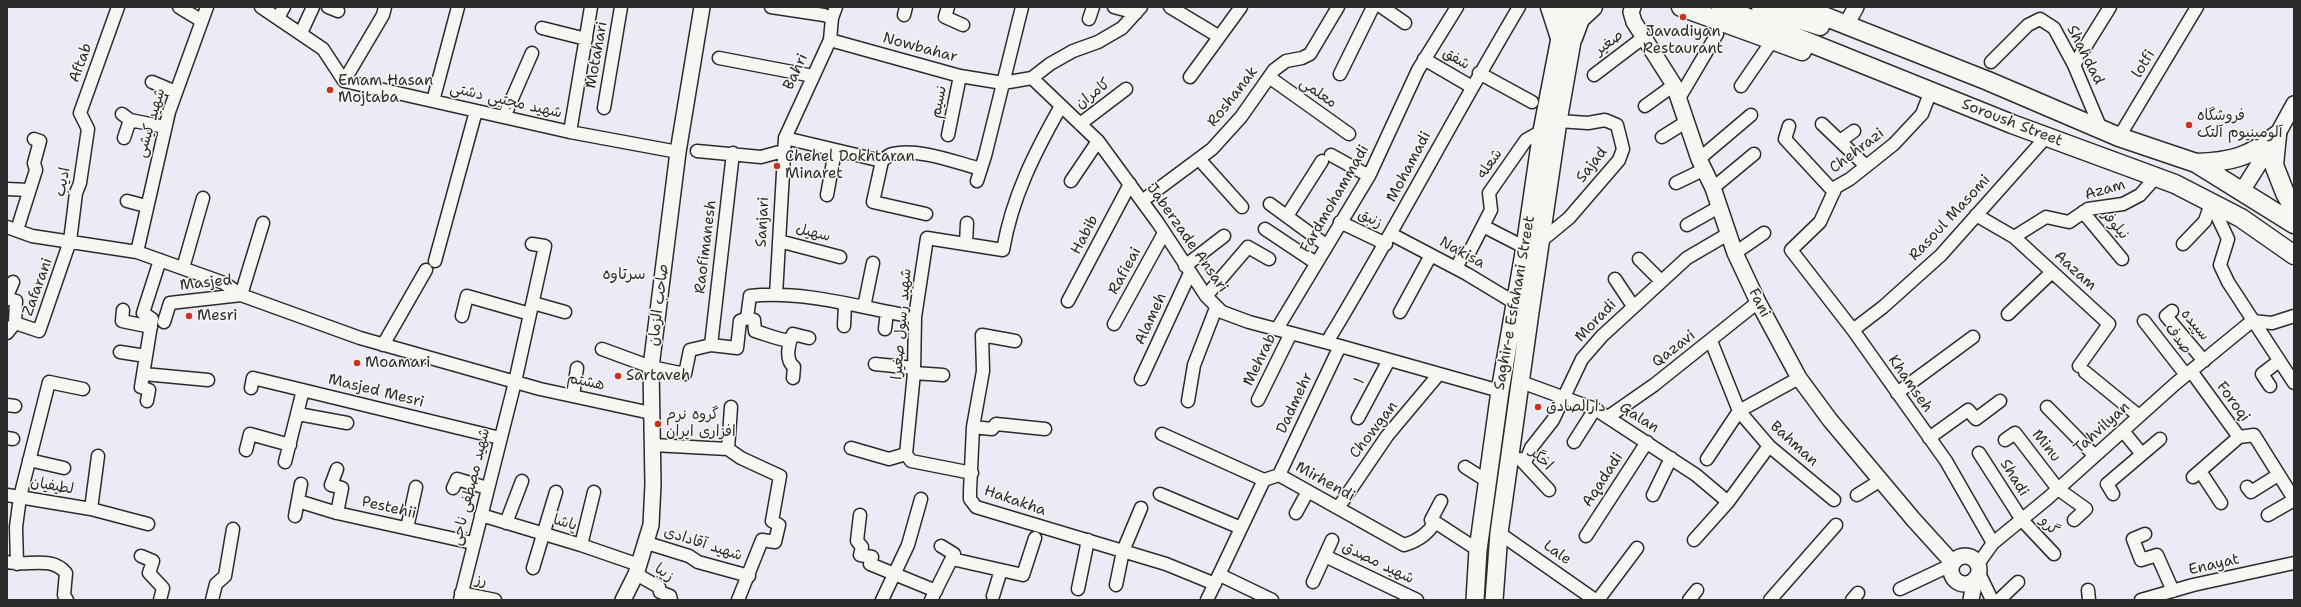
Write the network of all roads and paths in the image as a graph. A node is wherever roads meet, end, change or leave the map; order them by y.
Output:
1 (118, 7) edge
2 (179, 7) edge
3 (207, 7) edge
4 (261, 7) edge
5 (284, 7) edge
6 (313, 7) edge
7 (385, 7) edge
8 (458, 7) edge
9 (591, 7) edge
10 (621, 7) edge
11 (702, 7) edge
12 (771, 7) edge
13 (948, 7) edge
14 (1022, 7) edge
15 (1093, 7) edge
16 (1114, 7) edge
17 (1170, 7) edge
18 (1241, 7) edge
19 (1373, 7) edge
20 (1382, 7) edge
21 (1456, 7) edge
22 (1519, 7) edge
23 (1550, 7) edge
24 (1563, 7) edge
25 (1578, 7) edge
26 (1593, 7) edge
27 (1633, 7) edge
28 (1681, 7) edge
29 (1721, 7) edge
30 (1761, 7) edge
31 (1801, 7) edge
32 (1856, 7) edge
33 (2110, 7) edge
34 (2197, 7) edge
35 (1333, 9) edge
36 (1138, 10) edge
37 (1696, 11) edge
38 (834, 13) edge
39 (278, 18) junction
40 (1089, 19) dead end
41 (202, 21) junction
42 (1405, 23) dead end
43 (962, 25) dead end
44 (1846, 26) junction
45 (542, 28) dead end
46 (302, 33) junction
47 (1718, 34) dead end
48 (1218, 36) junction
49 (1644, 37) junction
50 (1566, 38) junction
51 (586, 39) junction
52 (830, 40) junction
53 (1772, 41) junction
54 (532, 53) dead end
55 (718, 58) dead end
56 (1424, 59) junction
57 (1991, 62) dead end
58 (2074, 65) junction
59 (1479, 73) junction
60 (1340, 74) dead end
61 (1594, 75) dead end
62 (813, 76) junction
63 (960, 76) junction
64 (1190, 77) dead end
65 (1032, 78) junction
66 (1269, 78) junction
67 (344, 81) junction
68 (1988, 81) junction
69 (152, 82) dead end
70 (1003, 84) junction
71 (1674, 85) junction
72 (1741, 86) dead end
73 (1472, 87) junction
74 (1126, 89) dead end
75 (176, 92) junction
76 (1928, 96) junction
77 (1678, 100) junction
78 (434, 102) junction
79 (1532, 102) dead end
80 (2294, 104) edge
81 (1061, 106) junction
82 (1645, 106) dead end
83 (604, 108) dead end
84 (476, 111) junction
85 (1751, 115) dead end
86 (504, 117) junction
87 (1558, 122) junction
88 (1686, 122) junction
89 (1080, 124) junction
90 (1822, 124) dead end
91 (2012, 124) junction
92 (1790, 126) dead end
93 (165, 127) junction
94 (88, 129) joint
95 (2101, 129) junction
96 (1542, 130) junction
97 (1854, 131) dead end
98 (570, 132) junction
99 (1348, 134) dead end
100 (948, 135) dead end
101 (2277, 135) junction
102 (2047, 136) junction
103 (1662, 137) dead end
104 (2119, 137) junction
105 (124, 138) dead end
106 (785, 138) junction
107 (34, 139) dead end
108 (1098, 141) junction
109 (1840, 141) junction
110 (697, 151) dead end
111 (783, 151) junction
112 (835, 151) junction
113 (678, 152) junction
114 (733, 153) junction
115 (1754, 154) dead end
116 (1199, 159) junction
117 (882, 161) junction
118 (2196, 163) junction
119 (1701, 164) junction
120 (1866, 166) junction
121 (982, 169) junction
122 (1369, 176) junction
123 (2156, 177) junction
124 (977, 181) dead end
125 (1071, 181) dead end
126 (1676, 183) dead end
127 (1130, 184) junction
128 (1713, 188) junction
129 (7, 189) edge
130 (29, 190) junction
131 (2242, 191) junction
132 (1834, 192) junction
133 (827, 195) dead end
134 (203, 198) dead end
135 (127, 201) dead end
136 (1142, 201) junction
137 (2212, 203) junction
138 (1270, 204) dead end
139 (146, 206) junction
140 (1719, 206) junction
141 (1242, 207) dead end
142 (2294, 209) edge
143 (2083, 212) junction
144 (2230, 212) junction
145 (926, 214) dead end
146 (1976, 215) junction
147 (1287, 216) junction
148 (1340, 222) junction
149 (263, 223) dead end
150 (968, 223) dead end
151 (2294, 224) edge
152 (1687, 225) dead end
153 (1483, 226) junction
154 (1265, 229) dead end
155 (10, 231) edge
156 (1164, 233) junction
157 (1764, 233) dead end
158 (1728, 234) junction
159 (1224, 236) dead end
160 (2014, 237) junction
161 (1388, 239) junction
162 (70, 241) junction
163 (779, 241) junction
164 (1541, 241) junction
165 (532, 244) dead end
166 (966, 244) junction
167 (2183, 244) dead end
168 (1326, 245) junction
169 (1520, 245) dead end
170 (1791, 250) joint
171 (137, 252) junction
172 (1736, 253) junction
173 (1431, 255) junction
174 (840, 256) dead end
175 (2294, 256) edge
176 (1269, 259) dead end
177 (1639, 259) dead end
178 (2122, 259) dead end
179 (160, 260) junction
180 (435, 261) dead end
181 (873, 263) dead end
182 (1316, 263) junction
183 (183, 268) junction
184 (1456, 268) junction
185 (1187, 269) junction
186 (426, 270) dead end
187 (2052, 272) junction
188 (1615, 279) dead end
189 (1661, 281) junction
190 (13, 282) dead end
191 (241, 295) junction
192 (776, 295) junction
193 (1206, 296) junction
194 (7, 297) edge
195 (1068, 301) dead end
196 (1758, 302) junction
197 (1515, 303) junction
198 (845, 304) junction
199 (1633, 306) junction
200 (864, 307) junction
201 (1216, 308) junction
202 (531, 309) junction
203 (124, 310) dead end
204 (2172, 311) dead end
205 (566, 312) dead end
206 (887, 312) junction
207 (1400, 312) dead end
208 (2008, 314) dead end
209 (462, 316) dead end
210 (2294, 316) edge
211 (915, 317) junction
212 (747, 318) junction
213 (2144, 321) dead end
214 (2252, 321) junction
215 (164, 322) dead end
216 (1114, 324) dead end
217 (844, 326) dead end
218 (151, 327) junction
219 (11, 328) edge
220 (885, 330) dead end
221 (1277, 330) junction
222 (1853, 330) junction
223 (1291, 333) junction
224 (1973, 336) dead end
225 (810, 338) dead end
226 (790, 341) junction
227 (1015, 341) dead end
228 (1710, 341) junction
229 (1327, 342) junction
230 (383, 345) junction
231 (711, 345) junction
232 (1340, 346) junction
233 (602, 349) dead end
234 (120, 352) dead end
235 (146, 356) junction
236 (1389, 360) junction
237 (2204, 361) junction
238 (2279, 361) junction
239 (875, 364) dead end
240 (577, 368) dead end
241 (651, 368) junction
242 (914, 371) junction
243 (2188, 373) junction
244 (144, 374) junction
245 (1439, 374) junction
246 (944, 375) dead end
247 (793, 378) dead end
248 (1799, 378) junction
249 (1141, 379) dead end
250 (208, 380) dead end
251 (515, 382) junction
252 (2294, 383) edge
253 (2270, 386) dead end
254 (251, 388) dead end
255 (83, 389) dead end
256 (1519, 389) junction
257 (303, 390) junction
258 (1500, 391) junction
259 (1897, 393) junction
260 (573, 396) junction
261 (1563, 397) junction
262 (1258, 400) dead end
263 (148, 401) dead end
264 (1188, 401) dead end
265 (2000, 401) dead end
266 (731, 407) dead end
267 (2047, 407) dead end
268 (1595, 409) junction
269 (1739, 411) junction
270 (651, 412) junction
271 (298, 414) junction
272 (2140, 416) junction
273 (1608, 417) junction
274 (1358, 418) dead end
275 (348, 423) dead end
276 (973, 426) junction
277 (1045, 429) dead end
278 (2123, 431) junction
279 (1162, 434) dead end
280 (500, 438) junction
281 (1929, 438) junction
282 (2239, 438) junction
283 (2160, 439) dead end
284 (2005, 440) dead end
285 (1574, 442) dead end
286 (1647, 442) junction
287 (290, 445) junction
288 (653, 445) junction
289 (1769, 446) junction
290 (851, 448) dead end
291 (246, 450) dead end
292 (728, 450) junction
293 (1510, 451) junction
294 (1979, 453) dead end
295 (2141, 453) junction
296 (906, 454) junction
297 (98, 456) dead end
298 (2095, 456) junction
299 (1672, 458) junction
300 (1707, 459) dead end
301 (29, 460) junction
302 (285, 462) dead end
303 (1525, 464) junction
304 (1465, 467) dead end
305 (64, 468) dead end
306 (337, 469) dead end
307 (972, 473) junction
308 (1279, 475) junction
309 (2278, 475) junction
310 (1264, 480) junction
311 (1881, 480) junction
312 (522, 481) dead end
313 (1487, 482) junction
314 (301, 484) dead end
315 (416, 487) dead end
316 (2247, 487) dead end
317 (453, 488) dead end
318 (487, 488) junction
319 (2058, 489) junction
320 (1549, 490) dead end
321 (1308, 491) junction
322 (556, 492) dead end
323 (594, 492) dead end
324 (1160, 494) dead end
325 (1653, 494) dead end
326 (2113, 494) dead end
327 (7, 495) edge
328 (1857, 495) dead end
329 (20, 497) junction
330 (921, 499) dead end
331 (1834, 500) dead end
332 (2294, 500) edge
333 (298, 501) junction
334 (1441, 501) dead end
335 (1728, 502) junction
336 (2221, 504) dead end
337 (1141, 508) dead end
338 (1338, 508) junction
339 (91, 509) junction
340 (337, 512) junction
341 (1296, 513) dead end
342 (481, 515) junction
343 (860, 515) dead end
344 (2268, 515) dead end
345 (295, 516) dead end
346 (2022, 520) junction
347 (2074, 520) dead end
348 (1435, 522) junction
349 (506, 523) junction
350 (148, 524) dead end
351 (1836, 525) dead end
352 (408, 528) junction
353 (1241, 528) junction
354 (233, 529) dead end
355 (542, 533) junction
356 (1499, 533) junction
357 (2144, 534) dead end
358 (1586, 536) dead end
359 (1035, 538) dead end
360 (1088, 540) junction
361 (1332, 540) dead end
362 (1694, 540) dead end
363 (474, 543) junction
364 (647, 543) junction
365 (1993, 543) junction
366 (581, 545) junction
367 (941, 546) dead end
368 (1637, 548) dead end
369 (1478, 550) junction
370 (1123, 551) junction
371 (2054, 554) dead end
372 (141, 556) dead end
373 (1325, 556) junction
374 (952, 559) junction
375 (12, 563) edge
376 (2294, 563) edge
377 (1952, 564) junction
378 (533, 568) dead end
379 (638, 569) junction
380 (1001, 570) junction
381 (1977, 572) junction
382 (895, 575) junction
383 (748, 576) junction
384 (1218, 580) junction
385 (1313, 582) dead end
386 (2018, 582) dead end
387 (1116, 585) dead end
388 (1078, 589) dead end
389 (1900, 589) dead end
390 (1697, 590) dead end
391 (2173, 591) junction
392 (933, 596) edge
393 (992, 596) dead end
394 (460, 597) edge
395 (1404, 597) edge
396 (1590, 598) edge
397 (67, 600) edge
398 (160, 600) edge
399 (212, 600) edge
400 (495, 600) edge
401 (623, 600) edge
402 (671, 600) edge
403 (738, 600) edge
404 (882, 600) edge
405 (1208, 600) edge
406 (1272, 600) edge
407 (1417, 600) edge
408 (1475, 600) edge
409 (1494, 600) edge
410 (1689, 600) edge
411 (1770, 600) edge
412 (1971, 600) edge
413 (1992, 600) edge
414 (1999, 600) edge
415 (2141, 600) edge

1 - 94 street, Aftab
2 - 41 street
3 - 41 street, شهید کیشی
4 - 39 street
5 - 39 street
6 - 46 street
7 - 67 street
8 - 78 street
9 - 51 street
10 - 83 street, Motahari
11 - 113 street, صاحب الزمان
12 - 38 street
13 - 43 street
14 - 70 street
15 - 40 street
16 - 36 street
17 - 48 street
18 - 48 street
19 - 60 street
20 - 42 street
21 - 56 street, Fardmohammadi
22 - 59 street, Mohamadi
23 - 50 main road
24 - 50 main road, Saghir-e Esfahani Street
25 - 50 main road, Saghir-e Esfahani Street
26 - 50 main road
27 - 49 street, Fani
28 - 37 main road
29 - 91 main road, Soroush Street
30 - 68 main road, Soroush Street
31 - 44 main road
32 - 44 street
33 - 58 street
34 - 104 street, lotfi
35 - 66 street, Roshanak
36 - 65 street
37 - 53 main road
38 - 52 street, Bahri
39 - 46 street
41 - 75 street, شهید کیشی
44 - 68 main road
45 - 51 street
46 - 67 street
47 - 77 street
48 - 64 street
49 - 61 street, صغیر
49 - 71 street, Fani
50 - 87 main road, Saghir-e Esfahani Street
50 - 96 main road, Saghir-e Esfahani Street
51 - 98 street
52 - 62 street, Bahri
52 - 63 street, Nowbahar
53 - 72 street
53 - 76 main road
54 - 86 street
55 - 62 street
56 - 73 street, شفق
56 - 122 street, Fardmohammadi
57 - 58 street, Shahdad
58 - 95 street, Shahdad
59 - 73 street, Mohamadi
59 - 79 street
62 - 106 street, Bahri
63 - 70 street, Nowbahar
63 - 100 street, نسیم
65 - 70 street
65 - 81 street, Jaberzade Ansari
66 - 99 street, معلمی
66 - 116 street, Roshanak
67 - 78 street, شهید مجتبی دشتی
68 - 95 main road, Soroush Street
69 - 75 street
70 - 121 street
71 - 77 street, Fani
71 - 82 street
73 - 161 street, Mohamadi
74 - 89 street, کامران
75 - 93 street, شهید کیشی
76 - 91 main road
76 - 120 street, Chehrazi
77 - 88 street, Fani
78 - 84 street, شهید مجتبی دشتی
80 - 101 street
81 - 89 street, Jaberzade Ansari
81 - 166 street, شهید رسول صغیرا
84 - 86 street, شهید مجتبی دشتی
84 - 180 street
85 - 119 street
86 - 98 street, شهید مجتبی دشتی
87 - 164 main road, Saghir-e Esfahani Street
87 - 164 street, Sajad
88 - 103 street
88 - 119 street, Fani
89 - 108 street, Jaberzade Ansari
90 - 109 street
91 - 102 main road, Soroush Street
92 - 132 street
93 - 105 street
93 - 139 street, شهید کیشی
94 - 162 street, ادیب
95 - 104 main road, Soroush Street
96 - 153 street, شعله
96 - 197 main road, Saghir-e Esfahani Street
97 - 109 street
98 - 113 street, شهید مجتبی دشتی
101 - 118 main road
101 - 131 street
101 - 142 main road
102 - 123 main road, Soroush Street
102 - 146 street, Rasoul Masomi
104 - 118 main road, Soroush Street
106 - 111 street, Bahri
106 - 112 street
107 - 130 street
108 - 125 street
108 - 127 street, Jaberzade Ansari
109 - 120 street
110 - 114 street
111 - 114 street
111 - 163 street, Sanjari
112 - 117 street
112 - 133 street
113 - 241 street, صاحب الزمان
114 - 231 street, Raofimanesh
115 - 128 street
116 - 136 street, Roshanak
116 - 141 street
117 - 121 street
117 - 145 street
118 - 131 main road, Soroush Street
119 - 126 street
119 - 128 street, Fani
120 - 132 street, Chehrazi
121 - 124 street
122 - 147 street
122 - 148 street, Fardmohammadi
123 - 137 main road, Soroush Street
123 - 143 street, Azam
127 - 136 street, Jaberzade Ansari
127 - 195 street, Habib
128 - 140 street, Fani
129 - 130 street
130 - 155 street
131 - 144 main road
131 - 151 main road, Soroush Street
132 - 170 street, Chehrazi
134 - 183 street
135 - 139 street
136 - 156 street, Jaberzade Ansari
137 - 144 main road, Soroush Street
137 - 167 street
137 - 214 street
138 - 147 street
139 - 171 street, شهید کیشی
140 - 152 street
140 - 158 street, Fani
143 - 160 street, Azam
143 - 178 street, نیلوفر
144 - 175 main road, Soroush Street
146 - 160 street, Aazam
146 - 222 street, Rasoul Masomi
147 - 168 street
148 - 161 street, زنبق
148 - 168 street, Fardmohammadi
149 - 191 street
150 - 166 street
153 - 169 street
153 - 184 street, شعله
154 - 182 street
155 - 162 street
156 - 185 street, Jaberzade Ansari
156 - 216 street, Rafieai
157 - 172 street
158 - 172 street, Fani
158 - 189 street, Moradi
159 - 185 street
160 - 187 street, Aazam
161 - 173 street, Nakisa
161 - 229 street, Mohamadi
162 - 171 street
162 - 219 street, Zafarani
163 - 174 street, سهیل
163 - 192 street, Sanjari
164 - 256 main road, Saghir-e Esfahani Street
165 - 202 street, شهید مصطفی ناجی
166 - 211 street, شهید رسول صغیرا
168 - 182 street, Fardmohammadi
170 - 222 street, Khamseh
171 - 179 street
172 - 196 street, Fani
173 - 184 street, Nakisa
173 - 207 street
176 - 193 street
177 - 189 street
179 - 183 street
179 - 218 street
181 - 200 street
182 - 221 street, Fardmohammadi
183 - 191 street
184 - 197 street, Nakisa
185 - 193 street, Jaberzade Ansari
185 - 249 street, Alameh
186 - 230 street
187 - 208 street
187 - 272 street, Aazam
188 - 199 street
189 - 199 street, Moradi
190 - 194 street
191 - 215 street, Masjed
191 - 230 street, هشتم
192 - 198 street
192 - 212 street
193 - 201 street, Jaberzade Ansari
194 - 219 street
196 - 228 street, Qazavi
196 - 248 street, Fani
197 - 258 main road, Saghir-e Esfahani Street
198 - 200 street
198 - 217 street
199 - 261 street, Moradi
200 - 206 street
201 - 221 street, Jaberzade Ansari
201 - 264 street
202 - 205 street
202 - 209 street
202 - 251 street, شهید مصطفی ناجی
203 - 218 street
204 - 237 street, سپیده
206 - 211 street
206 - 220 street
210 - 214 street
211 - 242 street, شهید رسول صغیرا
212 - 226 street
212 - 231 street
213 - 243 street, صدف
214 - 237 street, Tahvilyan
214 - 238 street
218 - 235 street
221 - 223 street, Jaberzade Ansari
222 - 259 street, Khamseh
223 - 229 street, Jaberzade Ansari
223 - 262 street, Mehrab
224 - 259 street
225 - 226 street
226 - 247 street
227 - 276 street, Hakakha
228 - 269 street, Bahman
228 - 273 street, Qazavi
229 - 232 street, Jaberzade Ansari
230 - 251 street, هشتم
231 - 241 street
232 - 236 street, Jaberzade Ansari
232 - 308 street, Dadmehr
233 - 241 street
234 - 235 street
235 - 244 street
236 - 245 street, Jaberzade Ansari
236 - 274 street, ۱
237 - 243 street, Tahvilyan
238 - 252 street
238 - 253 street
239 - 242 street
240 - 260 street
241 - 270 street, صاحب الزمان
242 - 246 street
242 - 296 street, شهید رسول صغیرا
243 - 272 street, Tahvilyan
243 - 282 street, Foroqi
244 - 250 street
244 - 263 street
245 - 258 street, Jaberzade Ansari
245 - 338 street, Chowgan
248 - 269 street
248 - 311 street, Fani
251 - 260 street, هشتم
251 - 280 street, شهید مصطفی ناجی
254 - 257 street, Masjed Mesri
255 - 301 street
256 - 258 main road
256 - 261 street, Galan
256 - 293 main road, Saghir-e Esfahani Street
257 - 271 street
257 - 280 street, Masjed Mesri
258 - 313 main road, Saghir-e Esfahani Street
259 - 281 street, Khamseh
260 - 270 street, هشتم
261 - 268 street, Galan
261 - 303 street, Moradi
265 - 281 street
266 - 292 street
267 - 298 street
268 - 273 street, Galan
268 - 285 street
269 - 289 street, Bahman
269 - 300 street
270 - 288 street, صاحب الزمان
271 - 275 street
271 - 287 street
272 - 278 street, Tahvilyan
273 - 286 street, Galan
276 - 277 street
276 - 307 street, Hakakha
278 - 295 street
278 - 298 street, Tahvilyan
279 - 310 street
280 - 318 street, شهید مصطفی ناجی
281 - 365 street, Khamseh
282 - 309 street, Foroqi
282 - 336 street
283 - 295 street
284 - 319 street, Minu
286 - 299 street, Galan
286 - 358 street, Aqadadi
287 - 291 street
287 - 302 street
288 - 292 street
288 - 364 street, صاحب الزمان
289 - 331 street, Bahman
289 - 335 street
290 - 296 street
292 - 383 street
293 - 303 street, اخگر
293 - 356 main road, Saghir-e Esfahani Street
294 - 346 street, Shadi
295 - 326 street
296 - 307 street
297 - 339 street
298 - 319 street, Tahvilyan
299 - 325 street
299 - 335 street, Galan
301 - 305 street
301 - 329 street
303 - 320 street, اخگر
304 - 313 street
306 - 340 street
307 - 360 street, Hakakha
308 - 310 street, Mirhendi
308 - 321 street, Mirhendi
309 - 316 street
309 - 332 street, Foroqi
310 - 353 street
311 - 328 street
311 - 377 street, Fani
312 - 349 street
313 - 369 main road, Saghir-e Esfahani Street
314 - 333 street
315 - 352 street
317 - 318 street
318 - 342 street, شهید مصطفی ناجی
319 - 346 street, Tahvilyan
319 - 347 street
321 - 338 street, Mirhendi
321 - 341 street
322 - 355 street
323 - 366 street
324 - 353 street
327 - 329 street, لطیفیان
329 - 339 street, لطیفیان
329 - 375 street
330 - 382 street
332 - 344 street
333 - 340 street, Pestehii
333 - 345 street
334 - 348 street
335 - 362 street
337 - 370 street
338 - 348 street, Mirhendi
339 - 350 street, لطیفیان
340 - 352 street, Pestehii
342 - 349 street, پاشا
342 - 363 street, شهید مصطفی ناجی
343 - 382 street
346 - 365 street, Tahvilyan
346 - 371 street, گرو
348 - 369 street
349 - 355 street, پاشا
351 - 411 street
352 - 363 street, Pestehii
353 - 384 street
354 - 399 street
355 - 366 street, پاشا
355 - 378 street
356 - 396 street, Lale
356 - 409 main road, Saghir-e Esfahani Street
357 - 391 street
359 - 380 street
360 - 370 street, Hakakha
360 - 388 street
361 - 373 street
363 - 394 street, شهید مصطفی ناجی
364 - 379 street, صاحب الزمان
364 - 383 street, شهید آقادادی
365 - 381 street, Tahvilyan
366 - 379 street, پاشا
367 - 374 street
368 - 396 street
369 - 408 main road, Saghir-e Esfahani Street
370 - 384 street, Hakakha
370 - 387 street
372 - 398 street
373 - 385 street
373 - 395 street, شهید مصدق
374 - 380 street
374 - 392 street
375 - 397 street
376 - 391 street, Enayat
377 - 381 street
377 - 381 street
377 - 389 street
379 - 401 street, صاحب الزمان
379 - 402 street, زیبا
380 - 393 street
381 - 412 street
381 - 413 street
382 - 392 street
382 - 404 street
383 - 403 street
384 - 405 street
384 - 406 street, Hakakha
386 - 414 street
390 - 410 street
391 - 415 street, Enayat
394 - 400 street, رز
395 - 407 street, شهید مصدق

